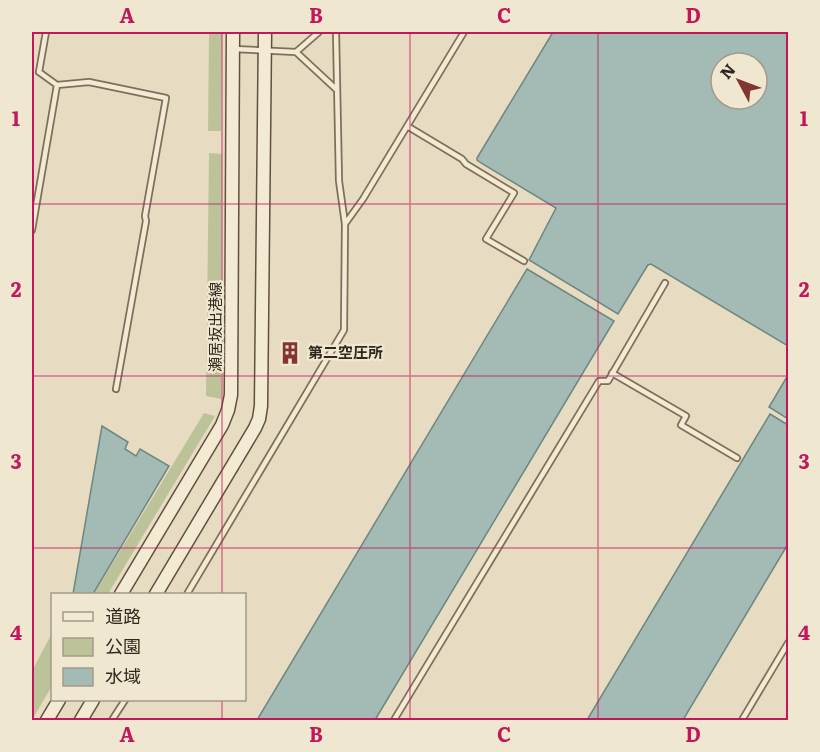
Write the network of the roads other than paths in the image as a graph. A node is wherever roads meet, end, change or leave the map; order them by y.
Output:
1 (46, 32) edge
2 (233, 32) edge
3 (265, 32) edge
4 (319, 32) edge
5 (336, 32) edge
6 (464, 32) edge
7 (233, 49) junction
8 (265, 50) junction
9 (296, 52) junction
10 (36, 72) edge
11 (57, 85) junction
12 (337, 90) junction
13 (407, 126) junction
14 (345, 224) junction
15 (32, 230) edge
16 (524, 261) dead end
17 (665, 283) dead end
18 (612, 374) junction
19 (116, 389) dead end
20 (737, 458) dead end
21 (122, 593) edge
22 (157, 593) edge
23 (188, 593) edge
24 (789, 643) edge
25 (58, 701) edge
26 (92, 701) edge
27 (124, 701) edge
28 (47, 720) edge
29 (81, 720) edge
30 (112, 720) edge
31 (394, 720) edge
32 (742, 720) edge

1 - 10 lane
2 - 7 main road, 瀬居坂出港線
3 - 8 main road
4 - 9 lane
5 - 12 lane
6 - 13 lane
7 - 8 lane
7 - 21 main road, 瀬居坂出港線
8 - 9 lane
8 - 22 main road
9 - 12 lane
10 - 11 lane
11 - 15 lane
11 - 19 lane
12 - 14 lane
13 - 14 lane
13 - 16 lane
14 - 23 lane
17 - 18 lane
18 - 20 lane
18 - 31 lane
24 - 32 lane
25 - 28 main road
26 - 29 main road
27 - 30 lane

